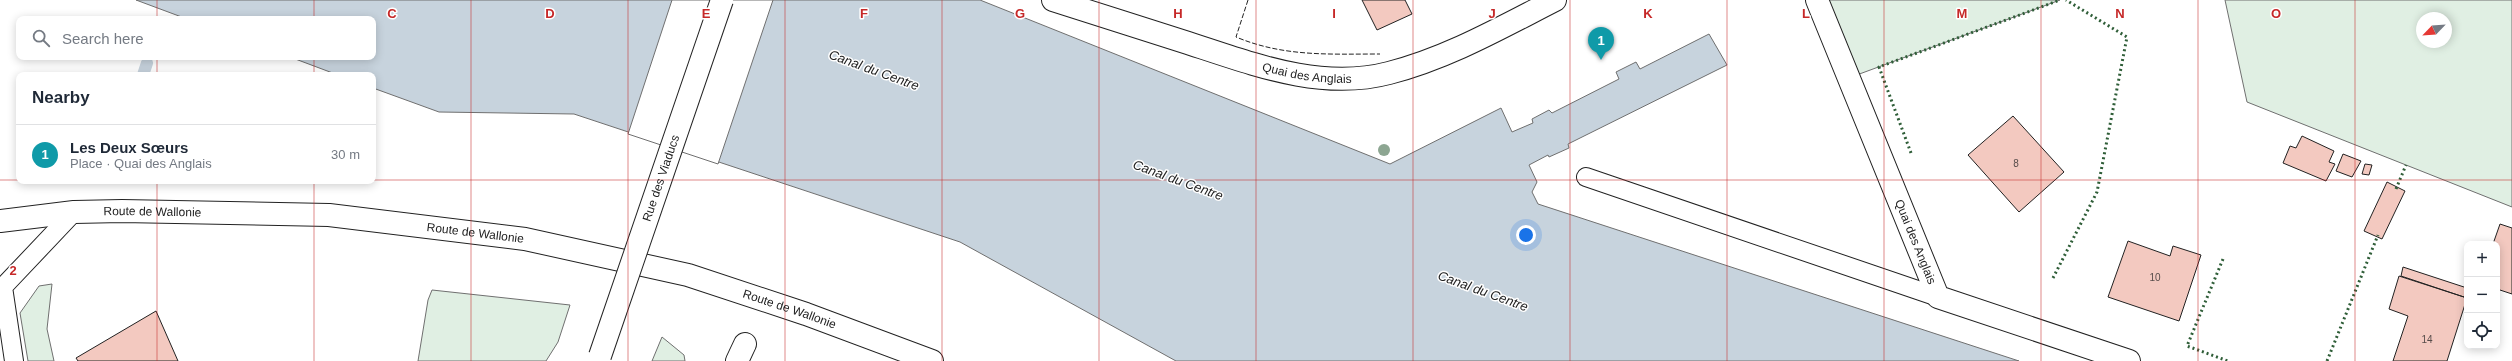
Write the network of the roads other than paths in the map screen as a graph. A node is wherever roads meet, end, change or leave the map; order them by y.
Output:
1 (722, 0) edge
2 (1053, 0) edge
3 (1555, 0) edge
4 (1817, 0) edge
5 (1586, 177) dead end
6 (74, 212) junction
7 (0, 221) edge
8 (1938, 296) junction
9 (4, 316) edge
10 (600, 356) dead end
11 (14, 361) edge
12 (932, 361) edge
13 (2129, 361) edge

1 - 10 main road, Rue des Viaducs, bridge
2 - 3 main road, Quai des Anglais
4 - 8 main road, Quai des Anglais
5 - 8 lane
6 - 7 main road, Route de Wallonie
6 - 9 lane
6 - 12 main road, Route de Wallonie
8 - 13 main road, Quai des Anglais
9 - 11 lane

